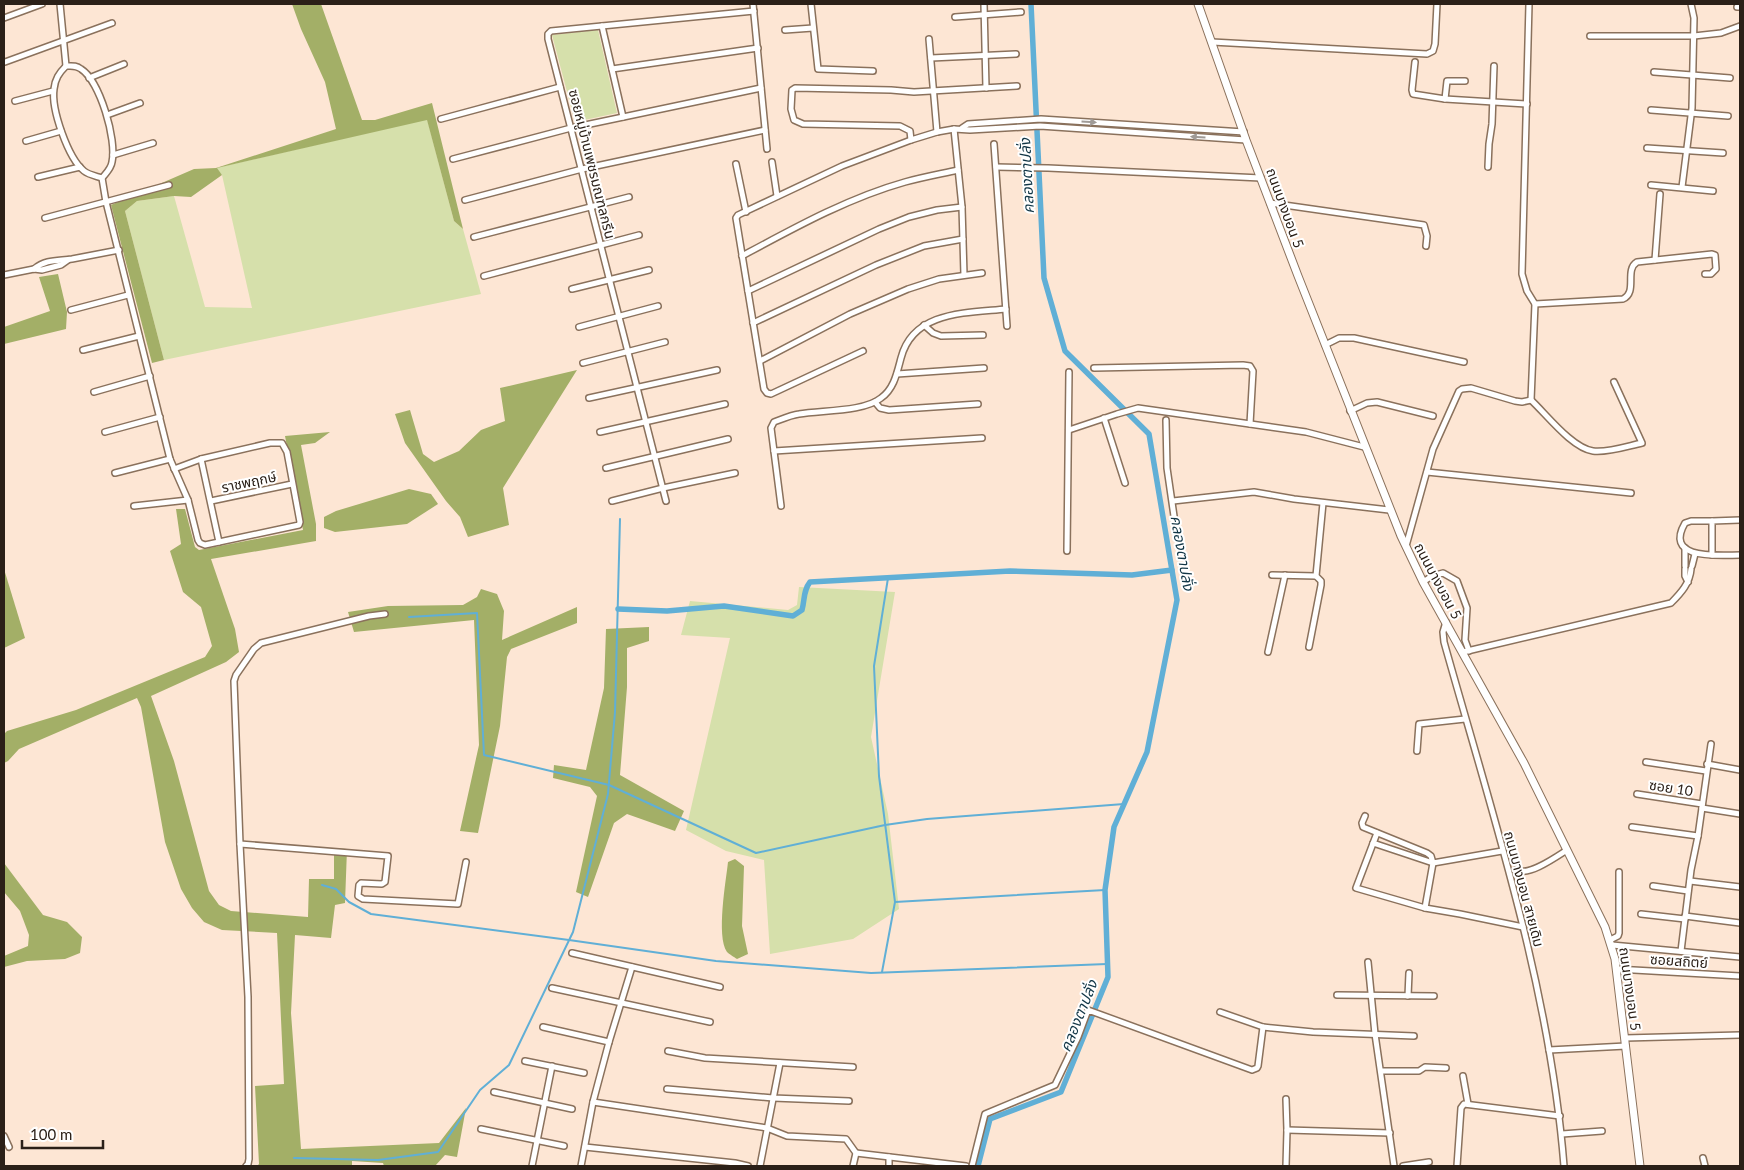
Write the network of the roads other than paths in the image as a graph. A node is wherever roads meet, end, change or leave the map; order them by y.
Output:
1 (42, 4) edge
2 (60, 4) edge
3 (753, 4) edge
4 (811, 4) edge
5 (984, 4) edge
6 (1198, 4) edge
7 (1437, 4) edge
8 (1529, 4) edge
9 (1691, 4) edge
10 (754, 11) junction
11 (1021, 12) dead end
12 (984, 15) junction
13 (955, 17) dead end
14 (4, 18) edge
15 (112, 23) dead end
16 (602, 26) junction
17 (1740, 26) edge
18 (813, 28) junction
19 (785, 30) dead end
20 (1590, 36) dead end
21 (1694, 36) junction
22 (929, 39) dead end
23 (64, 41) junction
24 (1212, 42) junction
25 (758, 48) junction
26 (1016, 54) dead end
27 (985, 56) junction
28 (930, 58) junction
29 (1415, 58) junction
30 (6, 62) dead end
31 (124, 64) dead end
32 (66, 66) junction
33 (1494, 66) dead end
34 (612, 69) junction
35 (873, 71) dead end
36 (1654, 72) dead end
37 (1693, 75) junction
38 (90, 78) junction
39 (1730, 78) dead end
40 (1465, 81) dead end
41 (1017, 86) dead end
42 (560, 87) junction
43 (761, 88) junction
44 (986, 88) junction
45 (53, 91) junction
46 (934, 91) junction
47 (1445, 99) junction
48 (15, 102) dead end
49 (1492, 102) junction
50 (140, 104) dead end
51 (1527, 104) junction
52 (1651, 110) dead end
53 (1692, 113) junction
54 (106, 115) junction
55 (1728, 116) dead end
56 (623, 117) junction
57 (441, 119) dead end
58 (1056, 120) junction
59 (1008, 121) junction
60 (1120, 124) junction
61 (1055, 127) junction
62 (571, 128) junction
63 (1008, 128) junction
64 (1181, 128) junction
65 (954, 129) junction
66 (961, 129) junction
67 (766, 130) junction
68 (61, 131) junction
69 (938, 132) junction
70 (1120, 132) junction
71 (1244, 132) junction
72 (1181, 136) junction
73 (912, 140) junction
74 (1246, 140) junction
75 (26, 141) dead end
76 (153, 143) dead end
77 (994, 144) dead end
78 (1647, 148) dead end
79 (767, 149) dead end
80 (1687, 150) junction
81 (1723, 153) dead end
82 (113, 155) junction
83 (453, 159) dead end
84 (772, 162) dead end
85 (736, 164) dead end
86 (80, 166) junction
87 (996, 167) junction
88 (1488, 167) dead end
89 (582, 169) junction
90 (958, 170) junction
91 (38, 177) dead end
92 (102, 178) junction
93 (1261, 178) junction
94 (169, 184) dead end
95 (1651, 185) dead end
96 (1682, 187) junction
97 (1713, 190) dead end
98 (1660, 194) dead end
99 (778, 196) junction
100 (629, 197) dead end
101 (464, 200) dead end
102 (106, 202) junction
103 (1270, 203) junction
104 (591, 206) junction
105 (962, 208) junction
106 (746, 212) junction
107 (45, 218) dead end
108 (639, 235) dead end
109 (474, 237) dead end
110 (963, 239) junction
111 (601, 245) junction
112 (1426, 246) dead end
113 (119, 250) junction
114 (742, 256) junction
115 (1654, 260) junction
116 (649, 270) dead end
117 (982, 273) dead end
118 (1705, 274) dead end
119 (4, 275) edge
120 (964, 275) junction
121 (484, 276) dead end
122 (610, 280) junction
123 (572, 289) dead end
124 (748, 291) junction
125 (128, 295) junction
126 (658, 306) dead end
127 (1535, 306) junction
128 (1006, 309) junction
129 (71, 310) dead end
130 (619, 316) junction
131 (753, 323) junction
132 (579, 326) dead end
133 (924, 326) junction
134 (1007, 326) dead end
135 (983, 335) dead end
136 (139, 336) junction
137 (665, 342) dead end
138 (1325, 345) junction
139 (82, 350) dead end
140 (863, 351) dead end
141 (628, 352) junction
142 (760, 361) junction
143 (1464, 362) dead end
144 (583, 363) dead end
145 (984, 368) dead end
146 (1094, 368) dead end
147 (717, 370) dead end
148 (1070, 372) dead end
149 (897, 374) junction
150 (150, 376) junction
151 (1614, 382) dead end
152 (637, 387) junction
153 (94, 392) dead end
154 (589, 398) dead end
155 (1531, 400) junction
156 (875, 402) junction
157 (725, 404) dead end
158 (978, 404) dead end
159 (1350, 411) junction
160 (1433, 416) dead end
161 (160, 417) junction
162 (1104, 418) junction
163 (1166, 420) dead end
164 (646, 422) junction
165 (1250, 424) junction
166 (1069, 430) junction
167 (105, 432) dead end
168 (600, 432) dead end
169 (982, 438) dead end
170 (728, 439) dead end
171 (1364, 446) junction
172 (774, 451) junction
173 (654, 456) junction
174 (170, 459) junction
175 (201, 459) junction
176 (606, 468) dead end
177 (174, 469) junction
178 (735, 472) dead end
179 (1427, 472) junction
180 (115, 473) dead end
181 (1125, 483) dead end
182 (292, 484) junction
183 (663, 488) junction
184 (1631, 493) dead end
185 (188, 500) junction
186 (1173, 500) junction
187 (211, 501) junction
188 (612, 501) dead end
189 (666, 501) dead end
190 (1324, 503) junction
191 (134, 506) dead end
192 (781, 506) dead end
193 (1389, 510) junction
194 (1712, 520) junction
195 (1740, 520) edge
196 (1175, 523) dead end
197 (220, 542) junction
198 (1406, 547) junction
199 (1685, 548) junction
200 (1067, 552) dead end
201 (1695, 554) junction
202 (1712, 555) junction
203 (1740, 555) edge
204 (1688, 568) junction
205 (1272, 575) dead end
206 (1286, 575) junction
207 (1316, 576) junction
208 (1423, 582) junction
209 (385, 614) dead end
210 (1446, 622) junction
211 (1309, 646) dead end
212 (1268, 652) dead end
213 (1466, 652) junction
214 (1465, 719) junction
215 (1711, 744) dead end
216 (1417, 751) dead end
217 (1646, 762) dead end
218 (1707, 764) junction
219 (1740, 770) edge
220 (1706, 772) junction
221 (1637, 794) dead end
222 (1702, 806) junction
223 (1740, 814) edge
224 (1365, 816) dead end
225 (1632, 828) dead end
226 (1377, 833) junction
227 (1698, 836) junction
228 (1373, 843) junction
229 (240, 844) junction
230 (1567, 850) junction
231 (1502, 851) junction
232 (466, 862) dead end
233 (1433, 863) junction
234 (1516, 870) dead end
235 (1620, 872) dead end
236 (1690, 881) junction
237 (1654, 886) dead end
238 (1740, 887) edge
239 (1688, 891) junction
240 (1426, 908) junction
241 (1642, 914) dead end
242 (1685, 918) junction
243 (1740, 922) edge
244 (1522, 927) junction
245 (1611, 942) junction
246 (1681, 951) junction
247 (572, 953) dead end
248 (1740, 957) edge
249 (1368, 962) dead end
250 (632, 967) junction
251 (1616, 969) junction
252 (1409, 973) dead end
253 (1740, 976) edge
254 (552, 988) dead end
255 (720, 988) dead end
256 (1337, 995) dead end
257 (1371, 996) junction
258 (1408, 996) junction
259 (1434, 996) dead end
260 (621, 1003) junction
261 (1220, 1012) dead end
262 (710, 1022) dead end
263 (1263, 1026) junction
264 (543, 1027) dead end
265 (1375, 1034) junction
266 (1740, 1035) edge
267 (1414, 1036) dead end
268 (1625, 1038) junction
269 (609, 1042) junction
270 (1626, 1046) junction
271 (1549, 1050) junction
272 (668, 1051) dead end
273 (524, 1060) dead end
274 (780, 1063) junction
275 (552, 1066) junction
276 (853, 1067) dead end
277 (1446, 1068) dead end
278 (1381, 1071) junction
279 (584, 1073) dead end
280 (1462, 1076) dead end
281 (667, 1088) dead end
282 (494, 1092) dead end
283 (773, 1098) junction
284 (1286, 1099) dead end
285 (849, 1101) dead end
286 (593, 1102) junction
287 (545, 1103) junction
288 (1468, 1104) junction
289 (572, 1109) dead end
290 (1560, 1116) junction
291 (767, 1128) junction
292 (481, 1129) dead end
293 (1287, 1130) junction
294 (1602, 1131) dead end
295 (1390, 1133) junction
296 (1562, 1134) junction
297 (4, 1136) edge
298 (538, 1140) junction
299 (564, 1146) dead end
300 (9, 1147) dead end
301 (584, 1147) junction
302 (856, 1153) junction
303 (890, 1157) junction
304 (1703, 1158) dead end
305 (1429, 1162) dead end
306 (950, 1165) edge
307 (246, 1166) edge
308 (532, 1166) edge
309 (581, 1166) edge
310 (748, 1166) edge
311 (760, 1166) edge
312 (853, 1166) edge
313 (888, 1166) edge
314 (966, 1166) edge
315 (972, 1166) edge
316 (1286, 1166) edge
317 (1394, 1166) edge
318 (1403, 1166) edge
319 (1457, 1166) edge
320 (1564, 1166) edge
321 (1640, 1166) edge
322 (1705, 1166) edge

1 - 14 street
2 - 23 street
3 - 10 street
4 - 18 street
5 - 12 street
6 - 24 main road, ถนนบางบอน 5
7 - 29 street
8 - 51 street
9 - 21 street
10 - 16 street, ซอยหมู่บ้านเพชรมณฑลกรีน
10 - 25 street
11 - 12 street
12 - 13 street
12 - 27 street
15 - 23 street
16 - 34 street
16 - 42 street, ซอยหมู่บ้านเพชรมณฑลกรีน
17 - 21 street
18 - 19 street
18 - 35 street
20 - 21 street
21 - 37 street
22 - 28 street
23 - 30 street
23 - 32 street
24 - 29 street
24 - 71 main road, ถนนบางบอน 5
25 - 34 street
25 - 43 street
26 - 27 street
27 - 28 street
27 - 44 street
28 - 46 street
29 - 47 street
31 - 38 street
32 - 38 street
32 - 45 street
33 - 49 street
34 - 56 street
36 - 37 street
37 - 39 street
37 - 53 street
38 - 54 street
40 - 47 street
41 - 44 street
42 - 57 street
42 - 62 street, ซอยหมู่บ้านเพชรมณฑลกรีน
43 - 56 street
43 - 67 street
44 - 46 street
45 - 48 street
45 - 68 street
46 - 69 street
46 - 73 street
47 - 49 street
49 - 51 street
49 - 88 street
50 - 54 street
51 - 127 street
52 - 53 street
53 - 55 street
53 - 80 street
54 - 82 street
56 - 62 street
58 - 59 street
58 -> 60 street
58 - 61 street
59 - 63 street
59 - 66 street
60 - 64 street
60 - 70 street
61 - 63 street
61 - 70 street
62 - 83 street
62 - 89 street, ซอยหมู่บ้านเพชรมณฑลกรีน
63 - 66 street
64 - 71 street
64 - 72 street
65 - 66 street
65 - 69 street
65 - 90 street
67 - 79 street
67 - 89 street
68 - 75 street
68 - 86 street
69 - 73 street
70 - 72 street
71 - 74 main road, ถนนบางบอน 5
74 -> 72 street
73 - 99 street
74 - 93 main road, ถนนบางบอน 5
76 - 82 street
77 - 87 street
78 - 80 street
80 - 81 street
80 - 96 street
82 - 92 street
84 - 99 street
85 - 106 street
86 - 91 street
86 - 92 street
87 - 93 street
87 - 128 street
89 - 101 street
89 - 104 street, ซอยหมู่บ้านเพชรมณฑลกรีน
90 - 105 street
90 - 114 street
92 - 102 street
93 - 103 main road, ถนนบางบอน 5
94 - 102 street
95 - 96 street
96 - 97 street
98 - 115 street
99 - 106 street
100 - 104 street
102 - 107 street
102 - 113 street
103 - 112 street
103 - 138 main road, ถนนบางบอน 5
104 - 109 street
104 - 111 street, ซอยหมู่บ้านเพชรมณฑลกรีน
105 - 110 street
105 - 124 street
106 - 114 street
108 - 111 street
110 - 120 street
110 - 131 street
111 - 121 street
111 - 122 street, ซอยหมู่บ้านเพชรมณฑลกรีน
113 - 119 street
113 - 125 street
114 - 124 street
115 - 118 street
115 - 127 street
116 - 122 street
117 - 120 street
120 - 142 street
122 - 123 street
122 - 130 street, ซอยหมู่บ้านเพชรมณฑลกรีน
124 - 131 street
125 - 129 street
125 - 136 street
126 - 130 street
127 - 155 street
128 - 133 street
128 - 134 street
130 - 132 street
130 - 141 street, ซอยหมู่บ้านเพชรมณฑลกรีน
131 - 142 street
133 - 135 street
133 - 149 street
136 - 139 street
136 - 150 street
137 - 141 street
138 - 143 street
138 - 159 main road, ถนนบางบอน 5
140 - 142 street
141 - 144 street
141 - 152 street, ซอยหมู่บ้านเพชรมณฑลกรีน
145 - 149 street
146 - 165 street
147 - 152 street
148 - 166 street
149 - 156 street
150 - 153 street
150 - 161 street
151 - 155 street
152 - 154 street
152 - 164 street, ซอยหมู่บ้านเพชรมณฑลกรีน
155 - 179 street
156 - 158 street
156 - 172 street
157 - 164 street
159 - 160 street
159 - 171 main road, ถนนบางบอน 5
161 - 167 street
161 - 174 street
162 - 165 street
162 - 166 street
162 - 181 street
163 - 186 street
164 - 168 street
164 - 173 street, ซอยหมู่บ้านเพชรมณฑลกรีน
165 - 171 street
166 - 200 street
169 - 172 street
170 - 173 street
171 - 193 main road, ถนนบางบอน 5
172 - 192 street
173 - 176 street
173 - 183 street, ซอยหมู่บ้านเพชรมณฑลกรีน
174 - 177 street
174 - 180 street
175 - 177 street
175 - 182 street
175 - 187 street, ราชพฤกษ์
177 - 185 street
178 - 183 street
179 - 184 street
179 - 198 street
182 - 187 street, ราชพฤกษ์
182 - 197 street
183 - 188 street
183 - 189 street, ซอยหมู่บ้านเพชรมณฑลกรีน
185 - 191 street
185 - 197 street
186 - 190 street
186 - 196 street
187 - 197 street, ราชพฤกษ์
190 - 193 street
190 - 207 street
193 - 198 main road, ถนนบางบอน 5
194 - 195 street
194 - 199 street
194 - 202 street
198 - 208 main road, ถนนบางบอน 5
199 - 201 street
199 - 204 street
201 - 202 street
201 - 204 street
202 - 203 street
204 - 213 street
205 - 206 street
206 - 207 street
206 - 212 street
207 - 211 street
208 - 210 main road, ถนนบางบอน 5
208 - 213 street
209 - 229 street
210 - 213 main road, ถนนบางบอน 5
210 - 214 street, ถนนบางบอน สายเดิม
213 - 230 main road, ถนนบางบอน 5
214 - 216 street
214 - 231 street, ถนนบางบอน สายเดิม
215 - 218 street
217 - 220 street
218 - 219 street
218 - 220 street
220 - 222 street
221 - 222 street, ซอย 10
222 - 223 street, ซอย 10
222 - 227 street
224 - 226 street
225 - 227 street
226 - 228 street
226 - 233 street
227 - 236 street
228 - 233 street
228 - 240 street
229 - 232 street
229 - 307 street
230 - 234 street
230 - 245 main road, ถนนบางบอน 5
231 - 233 street
231 - 244 street, ถนนบางบอน สายเดิม
233 - 240 street
235 - 245 street
236 - 238 street
236 - 239 street
237 - 239 street
239 - 242 street
240 - 244 street
241 - 242 street
242 - 243 street
242 - 246 street
244 - 271 street, ถนนบางบอน สายเดิม
245 - 246 street
245 - 251 main road, ถนนบางบอน 5
246 - 248 street
247 - 250 street
249 - 257 street
250 - 255 street
250 - 260 street
251 - 253 street, ซอยสถิตย์
251 - 268 main road, ถนนบางบอน 5
252 - 258 street
254 - 260 street
256 - 257 street
257 - 258 street
257 - 265 street
258 - 259 street
260 - 262 street
260 - 269 street
261 - 263 street
263 - 265 street
263 - 315 street
264 - 269 street
265 - 267 street
265 - 278 street
266 - 268 street
268 - 270 main road, ถนนบางบอน 5
269 - 286 street
270 - 271 street
270 - 321 main road, ถนนบางบอน 5
271 - 290 street, ถนนบางบอน สายเดิม
272 - 274 street
273 - 275 street
274 - 276 street
274 - 283 street
275 - 279 street
275 - 287 street
277 - 278 street
278 - 295 street
280 - 288 street
281 - 283 street
282 - 287 street
283 - 285 street
283 - 291 street
284 - 293 street
286 - 291 street
286 - 301 street
287 - 289 street
287 - 298 street
288 - 290 street
288 - 319 street
290 - 296 street, ถนนบางบอน สายเดิม
291 - 302 street
291 - 311 street
292 - 298 street
293 - 295 street
293 - 316 street
294 - 296 street
295 - 317 street
296 - 320 street, ถนนบางบอน สายเดิม
297 - 300 street
298 - 299 street
298 - 308 street
301 - 309 street
301 - 310 street
302 - 303 street
302 - 312 street
303 - 306 street
303 - 313 street
304 - 322 street
305 - 318 street
306 - 314 street

